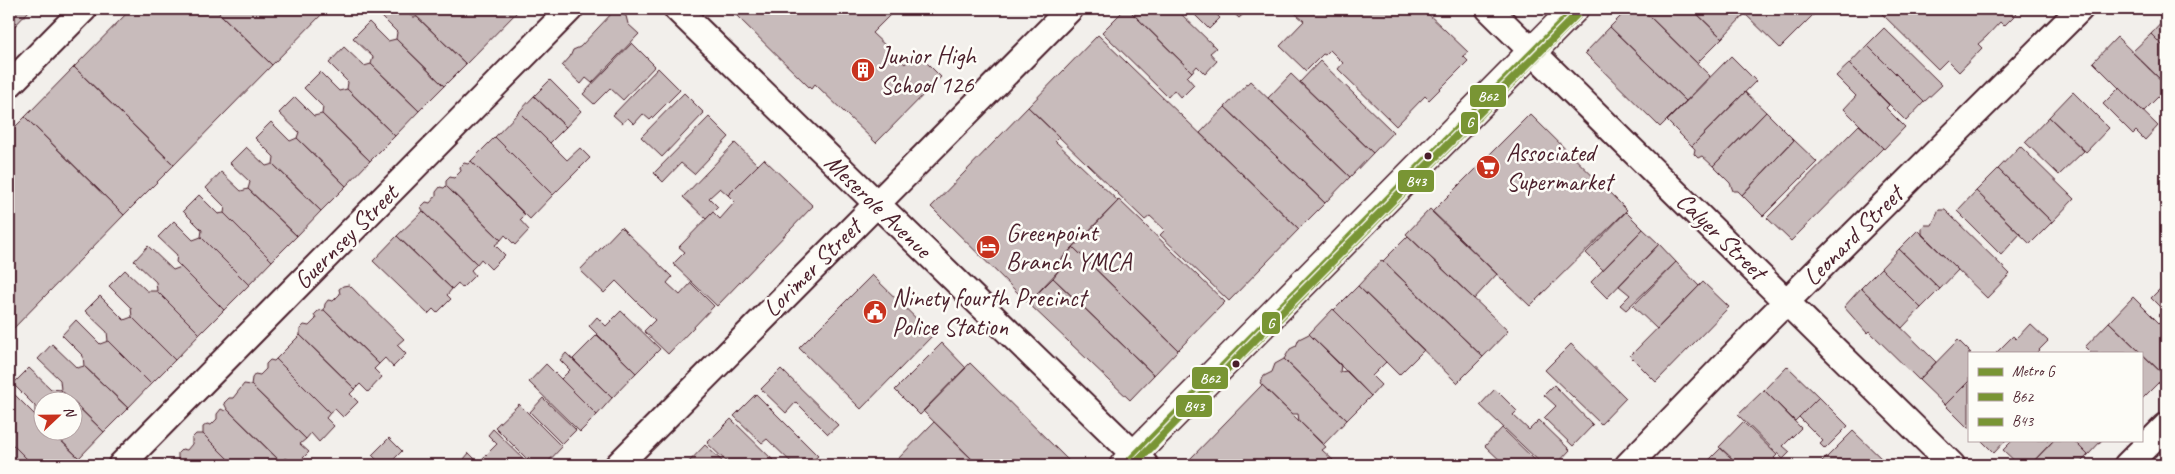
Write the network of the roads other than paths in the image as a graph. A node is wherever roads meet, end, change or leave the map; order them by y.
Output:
1 (84, 9) edge
2 (570, 9) edge
3 (677, 9) edge
4 (1070, 9) edge
5 (1489, 9) edge
6 (1574, 9) edge
7 (2080, 9) edge
8 (1532, 52) junction
9 (9, 85) edge
10 (876, 204) junction
11 (1787, 301) junction
12 (2166, 426) edge
13 (1135, 462) edge
14 (121, 465) edge
15 (618, 465) edge
16 (1628, 465) edge
17 (1952, 465) edge
18 (2127, 465) edge

1 - 9 street
2 - 14 street, Guernsey Street
3 - 10 street, Meserole Avenue
4 - 10 street, Lorimer Street
5 - 8 street, Calyer Street
6 - 8 street
7 - 11 street, Leonard Street
8 - 11 street, Calyer Street
8 - 13 street
10 - 13 street, Meserole Avenue
10 - 15 street, Lorimer Street
11 - 16 street, Leonard Street
11 - 17 street, Calyer Street
12 - 18 street

